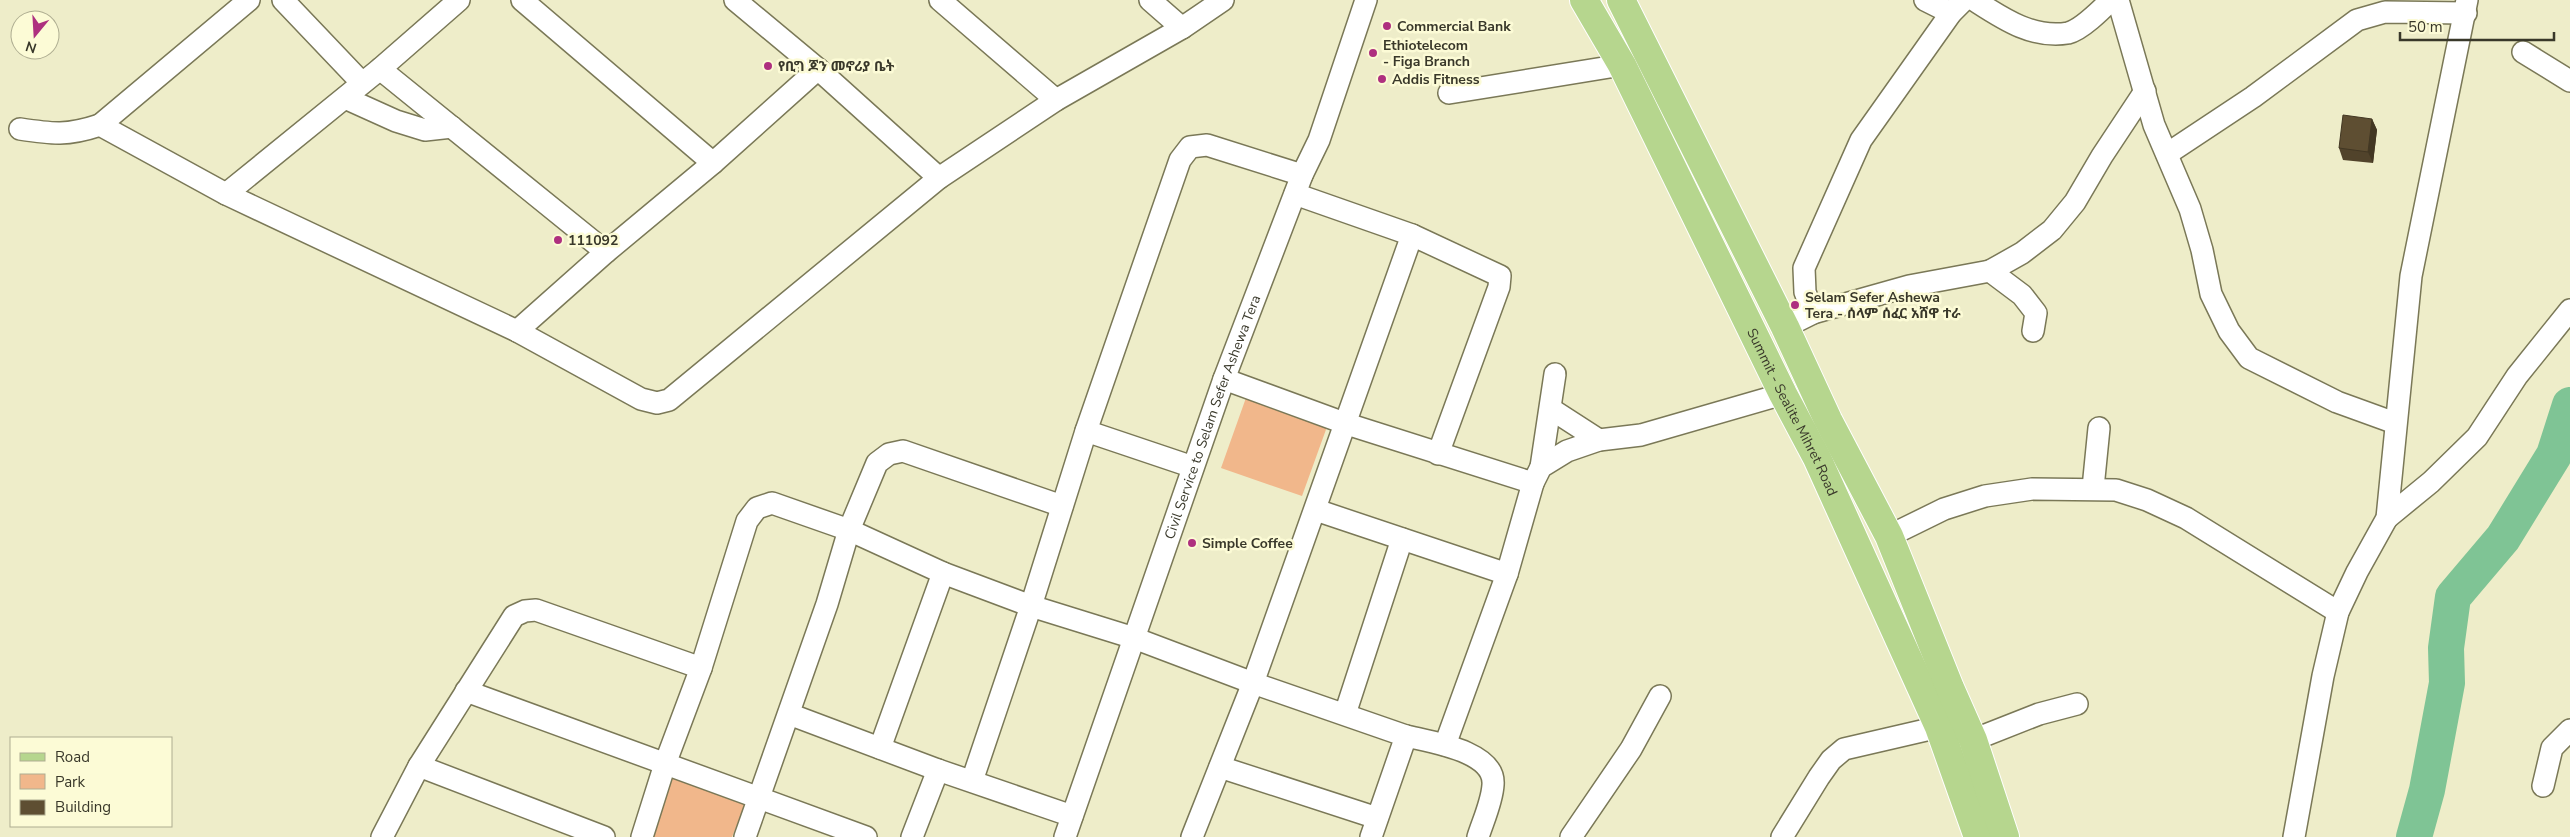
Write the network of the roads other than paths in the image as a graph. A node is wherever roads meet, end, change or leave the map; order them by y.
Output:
1 (249, 0) edge
2 (283, 0) edge
3 (459, 0) edge
4 (522, 0) edge
5 (735, 0) edge
6 (940, 0) edge
7 (1150, 0) edge
8 (1223, 0) edge
9 (1366, 0) edge
10 (1584, 0) edge
11 (1621, 0) edge
12 (1925, 0) edge
13 (1974, 0) edge
14 (2111, 0) edge
15 (2118, 0) edge
16 (1957, 6) edge
17 (2466, 7) edge
18 (1182, 28) junction
19 (2523, 52) dead end
20 (1622, 65) junction
21 (380, 68) junction
22 (818, 69) junction
23 (2570, 80) edge
24 (362, 83) junction
25 (2145, 91) junction
26 (1449, 93) dead end
27 (345, 98) junction
28 (1056, 100) junction
29 (100, 125) junction
30 (452, 127) junction
31 (20, 129) dead end
32 (2167, 154) junction
33 (714, 163) junction
34 (939, 178) junction
35 (1298, 184) junction
36 (226, 194) junction
37 (1412, 235) junction
38 (606, 252) junction
39 (1990, 271) junction
40 (2570, 310) edge
41 (1813, 313) junction
42 (1785, 327) junction
43 (517, 331) junction
44 (2033, 331) dead end
45 (1555, 374) dead end
46 (1224, 379) junction
47 (1783, 394) junction
48 (1551, 409) junction
49 (2395, 423) junction
50 (1347, 424) junction
51 (2099, 428) dead end
52 (1086, 431) junction
53 (1599, 440) junction
54 (1843, 446) junction
55 (1438, 454) junction
56 (1817, 458) junction
57 (1193, 467) junction
58 (1537, 475) junction
59 (2092, 488) junction
60 (1062, 506) junction
61 (1316, 510) junction
62 (2387, 518) junction
63 (849, 530) junction
64 (1889, 536) junction
65 (1402, 539) junction
66 (943, 573) junction
67 (1507, 574) junction
68 (1031, 606) junction
69 (2338, 612) junction
70 (1134, 638) junction
71 (701, 668) junction
72 (1253, 683) junction
73 (466, 691) junction
74 (1660, 696) dead end
75 (2077, 704) dead end
76 (789, 714) junction
77 (1345, 714) junction
78 (1939, 727) junction
79 (2570, 730) edge
80 (1406, 736) junction
81 (1973, 740) junction
82 (1445, 745) junction
83 (880, 748) junction
84 (665, 764) junction
85 (419, 766) junction
86 (1220, 767) junction
87 (938, 770) junction
88 (972, 781) junction
89 (2543, 786) dead end
90 (759, 797) junction
91 (1072, 816) junction
92 (1374, 828) edge
93 (382, 837) edge
94 (604, 837) edge
95 (642, 837) edge
96 (745, 837) edge
97 (866, 837) edge
98 (912, 837) edge
99 (1065, 837) edge
100 (1192, 837) edge
101 (1479, 837) edge
102 (1571, 837) edge
103 (1782, 837) edge
104 (1978, 837) edge
105 (2005, 837) edge
106 (2294, 837) edge

1 - 29 street
2 - 24 street
3 - 21 street
4 - 33 street
5 - 22 street
6 - 28 street
7 - 18 street
8 - 18 street
9 - 35 street, Civil Service to Selam Sefer Ashewa Tera
10 - 20 main road, Summit - Sealite Mihret Road
11 - 42 main road
12 - 16 street
13 - 14 street
15 - 25 street
16 - 41 street
17 - 32 street
17 - 49 street
18 - 28 street
19 - 23 street
20 - 26 street
20 - 47 main road, Summit - Sealite Mihret Road
21 - 24 street
21 - 30 street
22 - 33 street
22 - 34 street
24 - 27 street
25 - 32 street
25 - 39 street
27 - 30 street
27 - 36 street
28 - 34 street
29 - 31 street
29 - 36 street
30 - 38 street
32 - 49 street
33 - 38 street
34 - 43 street
35 - 37 street
35 - 46 street, Civil Service to Selam Sefer Ashewa Tera
35 - 52 street
36 - 43 street
37 - 50 street
37 - 55 street
38 - 43 street
39 - 41 street
39 - 44 street
40 - 62 street
41 - 42 street
42 - 54 main road
45 - 48 street
46 - 50 street
46 - 57 street, Civil Service to Selam Sefer Ashewa Tera
47 - 53 street
47 - 56 main road, Summit - Sealite Mihret Road
48 - 53 street
48 - 58 street
49 - 62 street
50 - 55 street
50 - 61 street
51 - 59 street
52 - 57 street
52 - 60 street
53 - 58 street
54 - 56 main road
54 - 64 main road
55 - 58 street
56 - 78 main road, Summit - Sealite Mihret Road
57 - 70 street, Civil Service to Selam Sefer Ashewa Tera
58 - 67 street
59 - 64 street
59 - 69 street
60 - 63 street
60 - 68 street
61 - 65 street
61 - 72 street
62 - 69 street
63 - 66 street
63 - 71 street
63 - 76 street
64 - 81 main road
65 - 67 street
65 - 77 street
66 - 68 street
66 - 83 street
67 - 82 street
68 - 70 street
68 - 88 street
69 - 106 street
70 - 72 street
70 - 91 street, Civil Service to Selam Sefer Ashewa Tera
71 - 73 street
71 - 84 street
72 - 77 street
72 - 86 street
73 - 84 street
73 - 85 street
74 - 102 street
75 - 81 street
76 - 83 street
76 - 90 street
77 - 80 street
78 - 103 street
78 - 104 main road, Summit - Sealite Mihret Road
79 - 89 street
80 - 82 street
80 - 92 street
81 - 105 main road
82 - 101 street
83 - 87 street
84 - 90 street
84 - 95 street
85 - 93 street
85 - 94 street
86 - 92 street
86 - 100 street
87 - 88 street
87 - 98 street
88 - 91 street
90 - 96 street
90 - 97 street
91 - 99 street, Civil Service to Selam Sefer Ashewa Tera

